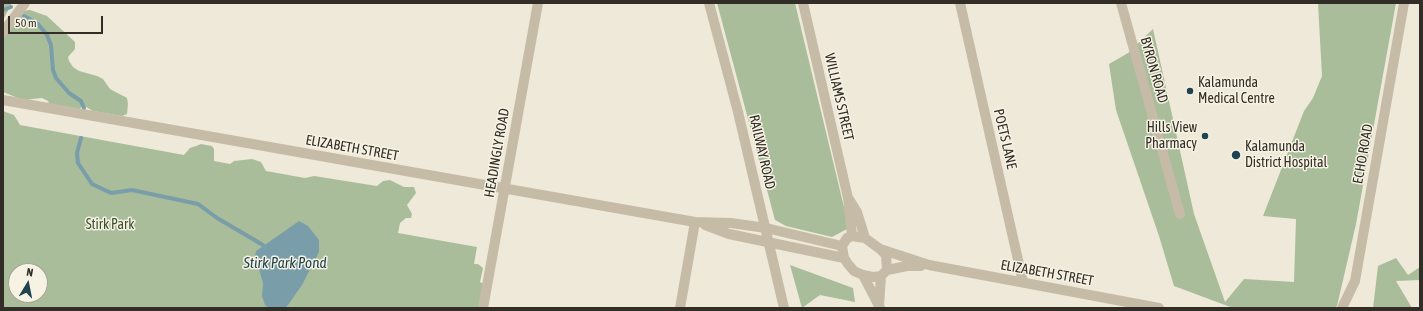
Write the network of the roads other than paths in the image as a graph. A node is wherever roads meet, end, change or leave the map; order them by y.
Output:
1 (25, 3) edge
2 (538, 3) edge
3 (709, 3) edge
4 (803, 3) edge
5 (960, 3) edge
6 (1121, 3) edge
7 (1404, 3) edge
8 (3, 32) edge
9 (3, 100) edge
10 (504, 190) junction
11 (848, 198) junction
12 (1180, 214) dead end
13 (695, 222) junction
14 (766, 228) junction
15 (852, 236) junction
16 (865, 238) junction
17 (769, 242) junction
18 (842, 246) junction
19 (880, 248) junction
20 (844, 258) junction
21 (929, 265) junction
22 (884, 273) junction
23 (863, 276) junction
24 (1023, 282) junction
25 (880, 307) edge
26 (483, 308) edge
27 (680, 308) edge
28 (784, 308) edge
29 (1159, 308) edge
30 (1342, 308) edge

1 - 8 street
2 - 10 street, HEADINGLY ROAD
3 - 14 street, RAILWAY ROAD
4 - 11 street, WILLIAMS STREET
5 - 24 street, POETS LANE
6 - 12 street, BYRON ROAD
7 - 30 street, ECHO ROAD
9 - 10 street, ELIZABETH STREET
10 - 13 street, ELIZABETH STREET
10 - 26 street, HEADINGLY ROAD
11 - 15 street, WILLIAMS STREET
11 - 16 street, WILLIAMS STREET
13 - 14 street, ELIZABETH STREET
13 - 17 street, ELIZABETH STREET
13 - 27 street
14 - 17 street, RAILWAY ROAD
14 - 18 street, ELIZABETH STREET
15 - 16 street
15 - 18 street
16 - 19 street
17 - 20 street, ELIZABETH STREET
17 - 28 street, RAILWAY ROAD
18 - 20 street
19 - 21 street, ELIZABETH STREET
19 - 22 street
20 - 23 street
21 - 22 street, ELIZABETH STREET
21 - 24 street, ELIZABETH STREET
22 - 23 street
22 - 25 street
23 - 25 street
24 - 29 street, ELIZABETH STREET

